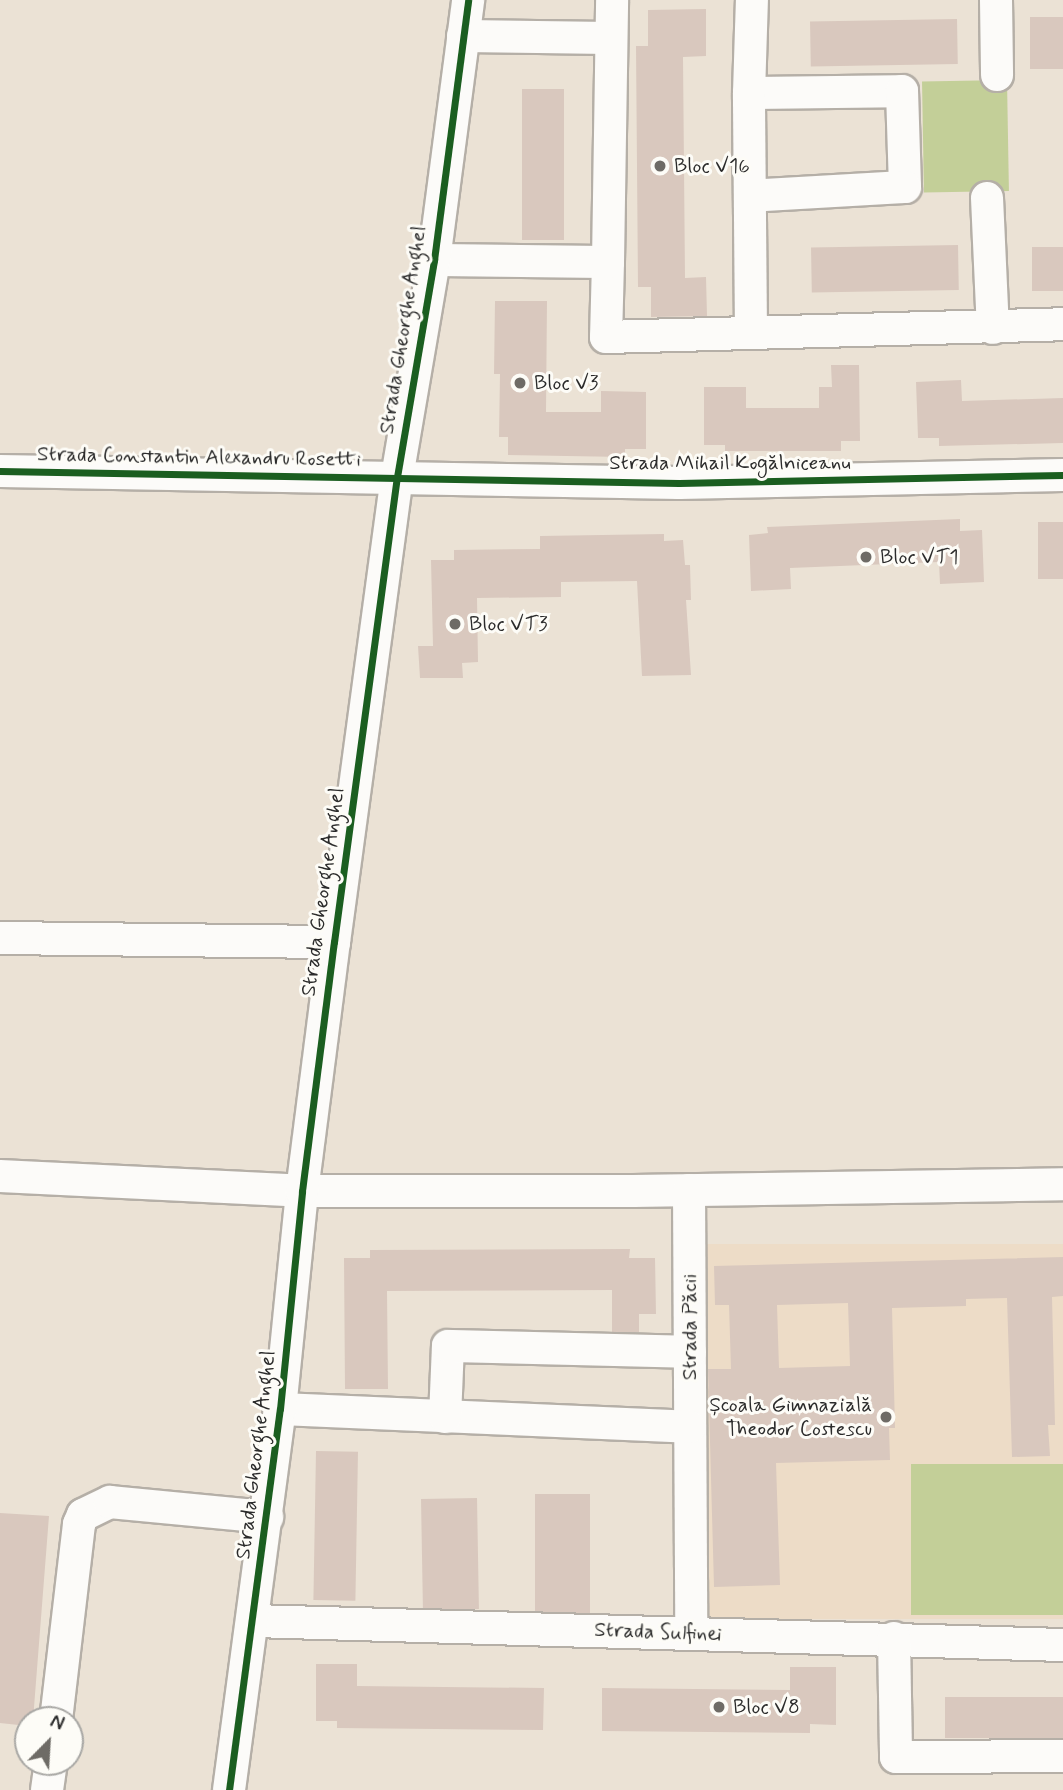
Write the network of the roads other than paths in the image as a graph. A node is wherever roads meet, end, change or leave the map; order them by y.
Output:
1 (468, 0) edge
2 (612, 0) edge
3 (752, 0) edge
4 (996, 0) edge
5 (463, 36) junction
6 (611, 38) junction
7 (997, 75) dead end
8 (749, 93) junction
9 (750, 196) junction
10 (987, 198) dead end
11 (434, 260) junction
12 (608, 262) junction
13 (1063, 324) edge
14 (993, 328) junction
15 (751, 332) junction
16 (0, 471) edge
17 (1063, 475) edge
18 (397, 477) junction
19 (0, 938) edge
20 (334, 942) junction
21 (0, 1176) edge
22 (1063, 1184) edge
23 (690, 1190) junction
24 (302, 1191) junction
25 (690, 1352) junction
26 (280, 1409) junction
27 (445, 1417) junction
28 (690, 1427) junction
29 (267, 1517) junction
30 (254, 1621) junction
31 (691, 1633) junction
32 (894, 1638) junction
33 (1063, 1644) edge
34 (58, 1706) edge
35 (1063, 1756) edge
36 (229, 1790) edge

1 - 5 street, Strada Gheorghe Anghel
2 - 6 street
3 - 8 street
4 - 7 street
5 - 6 street
5 - 11 street, Strada Gheorghe Anghel
6 - 12 street
8 - 9 street
8 - 9 street
9 - 15 street
10 - 14 street
11 - 12 street
11 - 18 street, Strada Gheorghe Anghel
12 - 15 street
13 - 14 street
14 - 15 street
16 - 18 street, Strada Constantin Alexandru Rosetti
17 - 18 street, Strada Mihail Kogălniceanu
18 - 20 street, Strada Gheorghe Anghel
19 - 20 street
20 - 24 street, Strada Gheorghe Anghel
21 - 24 street
22 - 23 street
23 - 24 street
23 - 25 street, Strada Păcii
24 - 26 street, Strada Gheorghe Anghel
25 - 27 street
25 - 28 street, Strada Păcii
26 - 27 street
26 - 29 street, Strada Gheorghe Anghel
27 - 28 street
28 - 31 street, Strada Păcii
29 - 30 street, Strada Gheorghe Anghel
29 - 34 street
30 - 31 street, Strada Sulfinei
30 - 36 street, Strada Gheorghe Anghel
31 - 32 street, Strada Sulfinei
32 - 33 street, Strada Sulfinei
32 - 35 street

